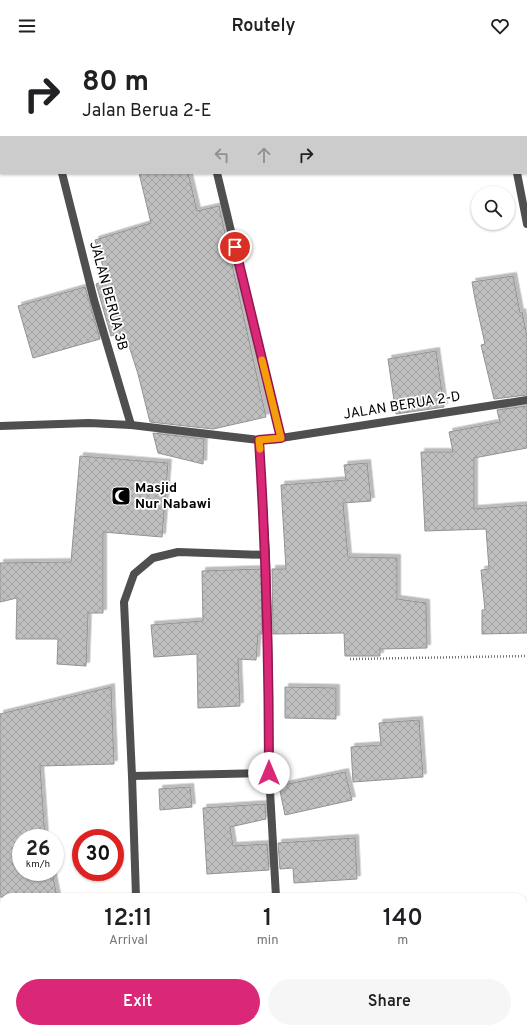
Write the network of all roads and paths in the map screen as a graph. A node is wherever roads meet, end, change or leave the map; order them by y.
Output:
1 (62, 174) edge
2 (217, 174) edge
3 (517, 174) edge
4 (527, 224) edge
5 (527, 400) edge
6 (131, 425) junction
7 (0, 426) edge
8 (281, 438) junction
9 (259, 440) junction
10 (266, 555) junction
11 (527, 656) edge
12 (350, 660) dead end
13 (269, 773) junction
14 (132, 776) junction
15 (136, 893) edge
16 (276, 893) edge

1 - 6 street, JALAN BERUA 3B
2 - 8 street
3 - 4 street
5 - 8 street, JALAN BERUA 2-D
6 - 7 street, JALAN BERUA 2-D
6 - 9 street, JALAN BERUA 2-D
8 - 9 street, JALAN BERUA 2-D
9 - 10 street
10 - 13 street
10 - 14 street
11 - 12 path
13 - 14 street
13 - 16 street
14 - 15 street

